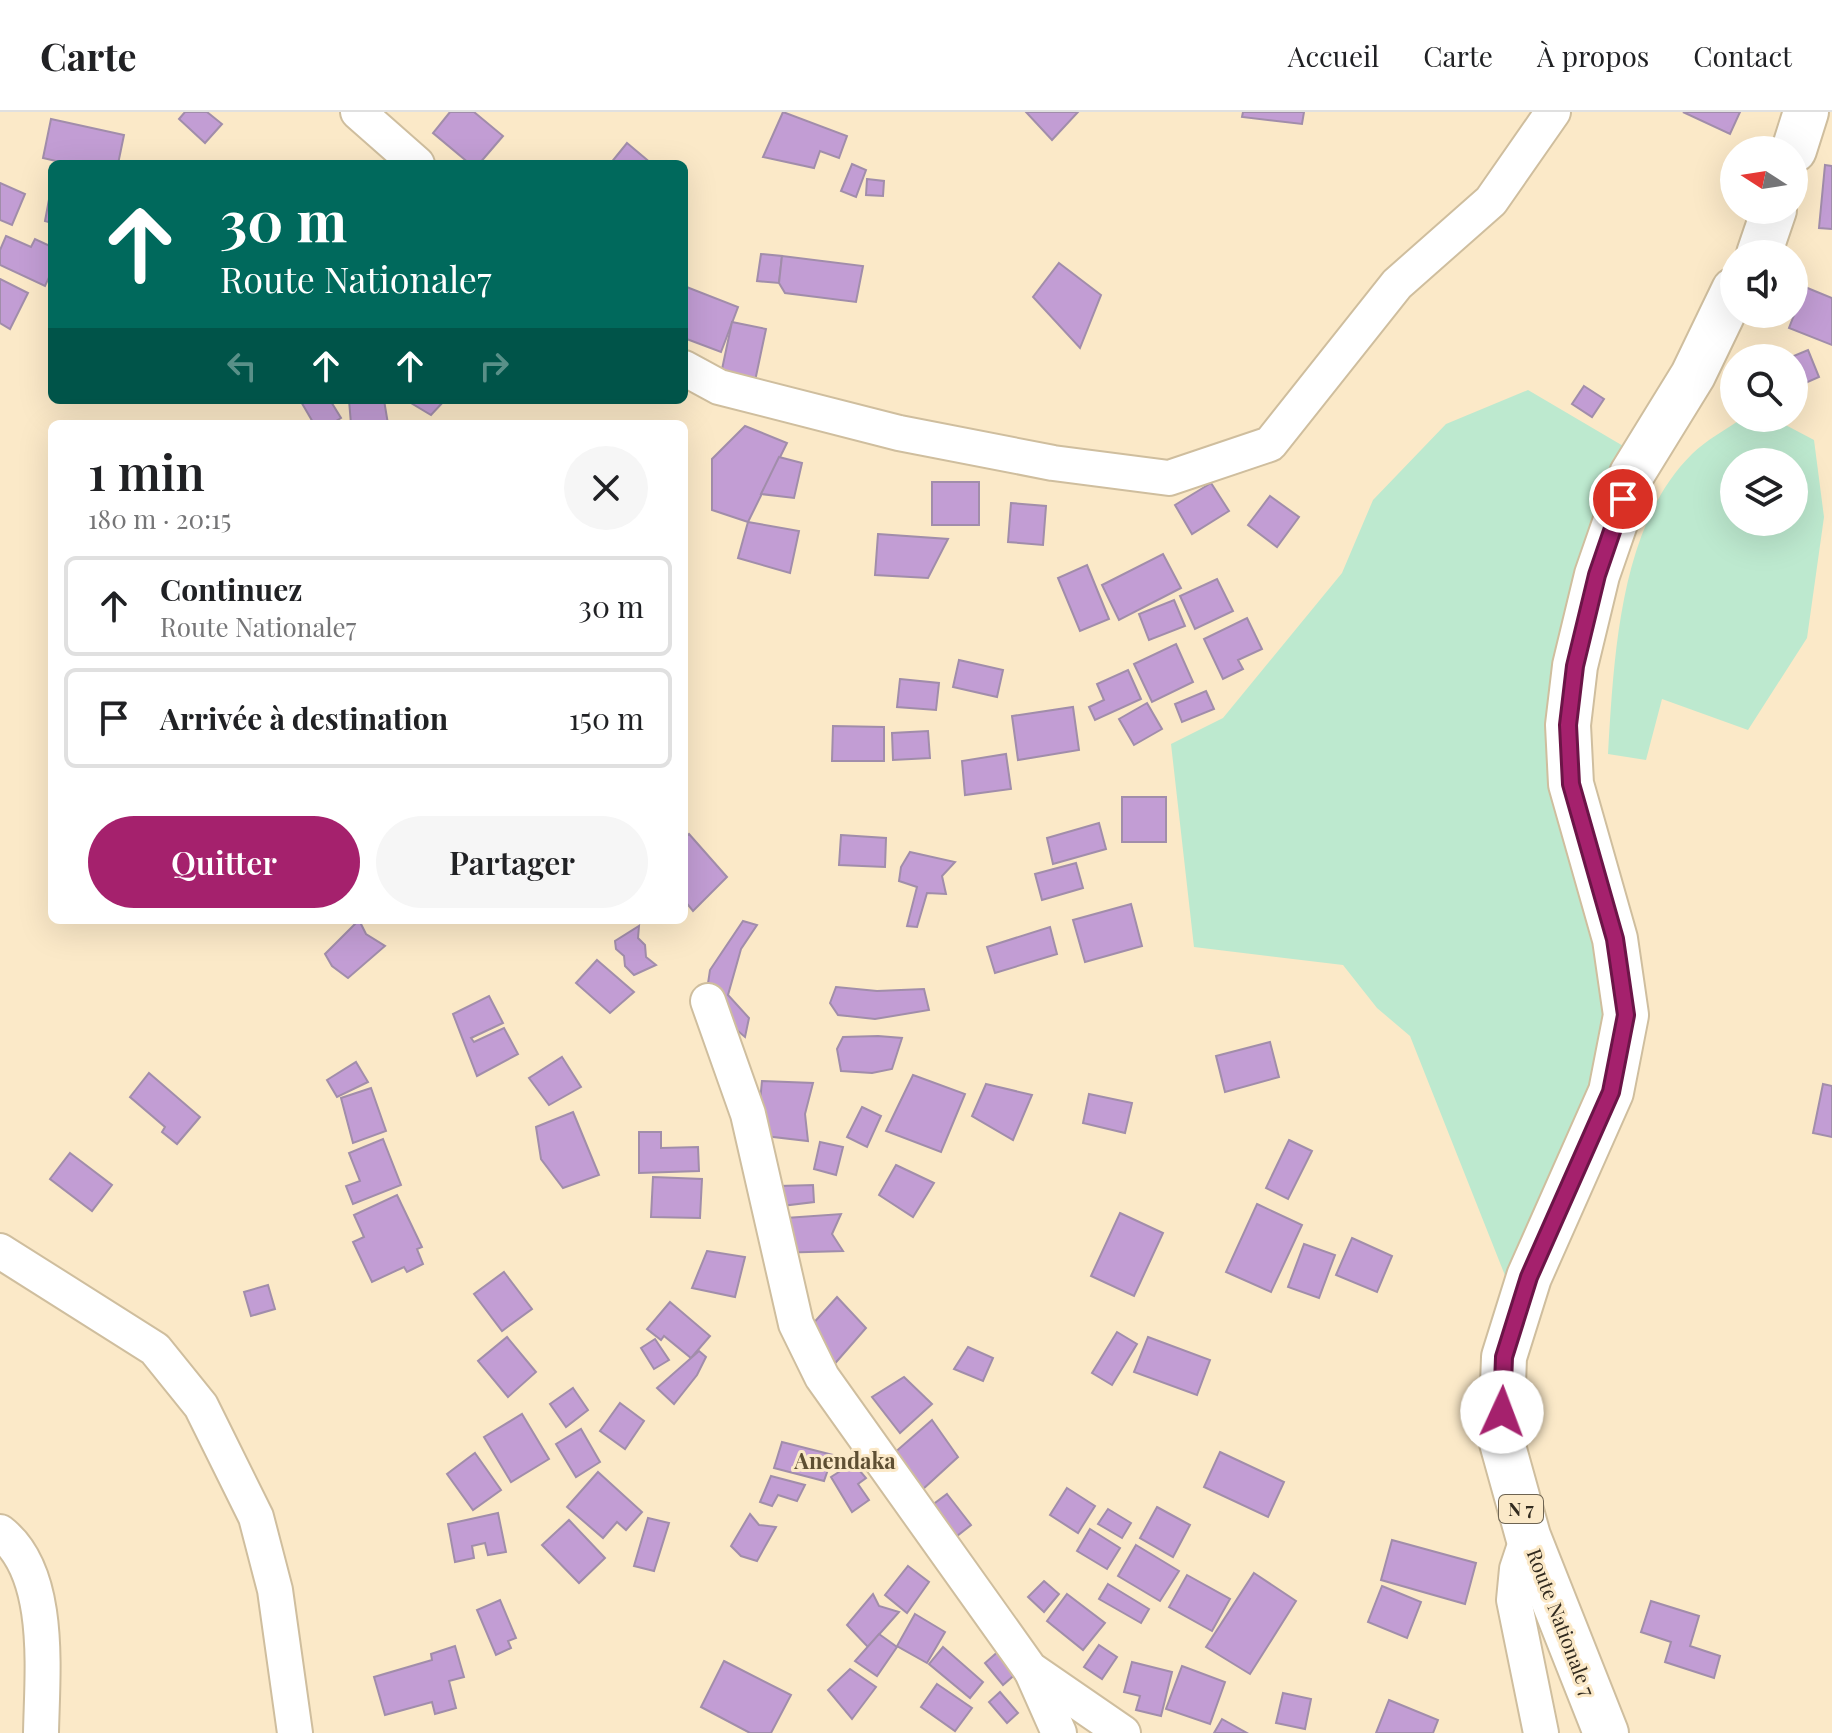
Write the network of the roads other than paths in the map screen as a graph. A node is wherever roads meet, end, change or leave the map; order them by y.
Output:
1 (358, 112) edge
2 (1553, 112) edge
3 (1806, 112) edge
4 (1798, 136) edge
5 (412, 160) edge
6 (1720, 319) edge
7 (688, 370) edge
8 (708, 1001) dead end
9 (0, 1251) edge
10 (0, 1532) edge
11 (1528, 1536) junction
12 (1030, 1669) junction
13 (41, 1733) edge
14 (295, 1733) edge
15 (1059, 1733) edge
16 (1123, 1733) edge
17 (1541, 1733) edge
18 (1606, 1733) edge

1 - 5 street
2 - 7 street
3 - 4 main road
6 - 11 main road, Route Nationale 7 / N 7
8 - 12 street
9 - 14 street
10 - 13 street
11 - 17 street
11 - 18 main road, Route Nationale 7 / N 7
12 - 15 street
12 - 16 street

